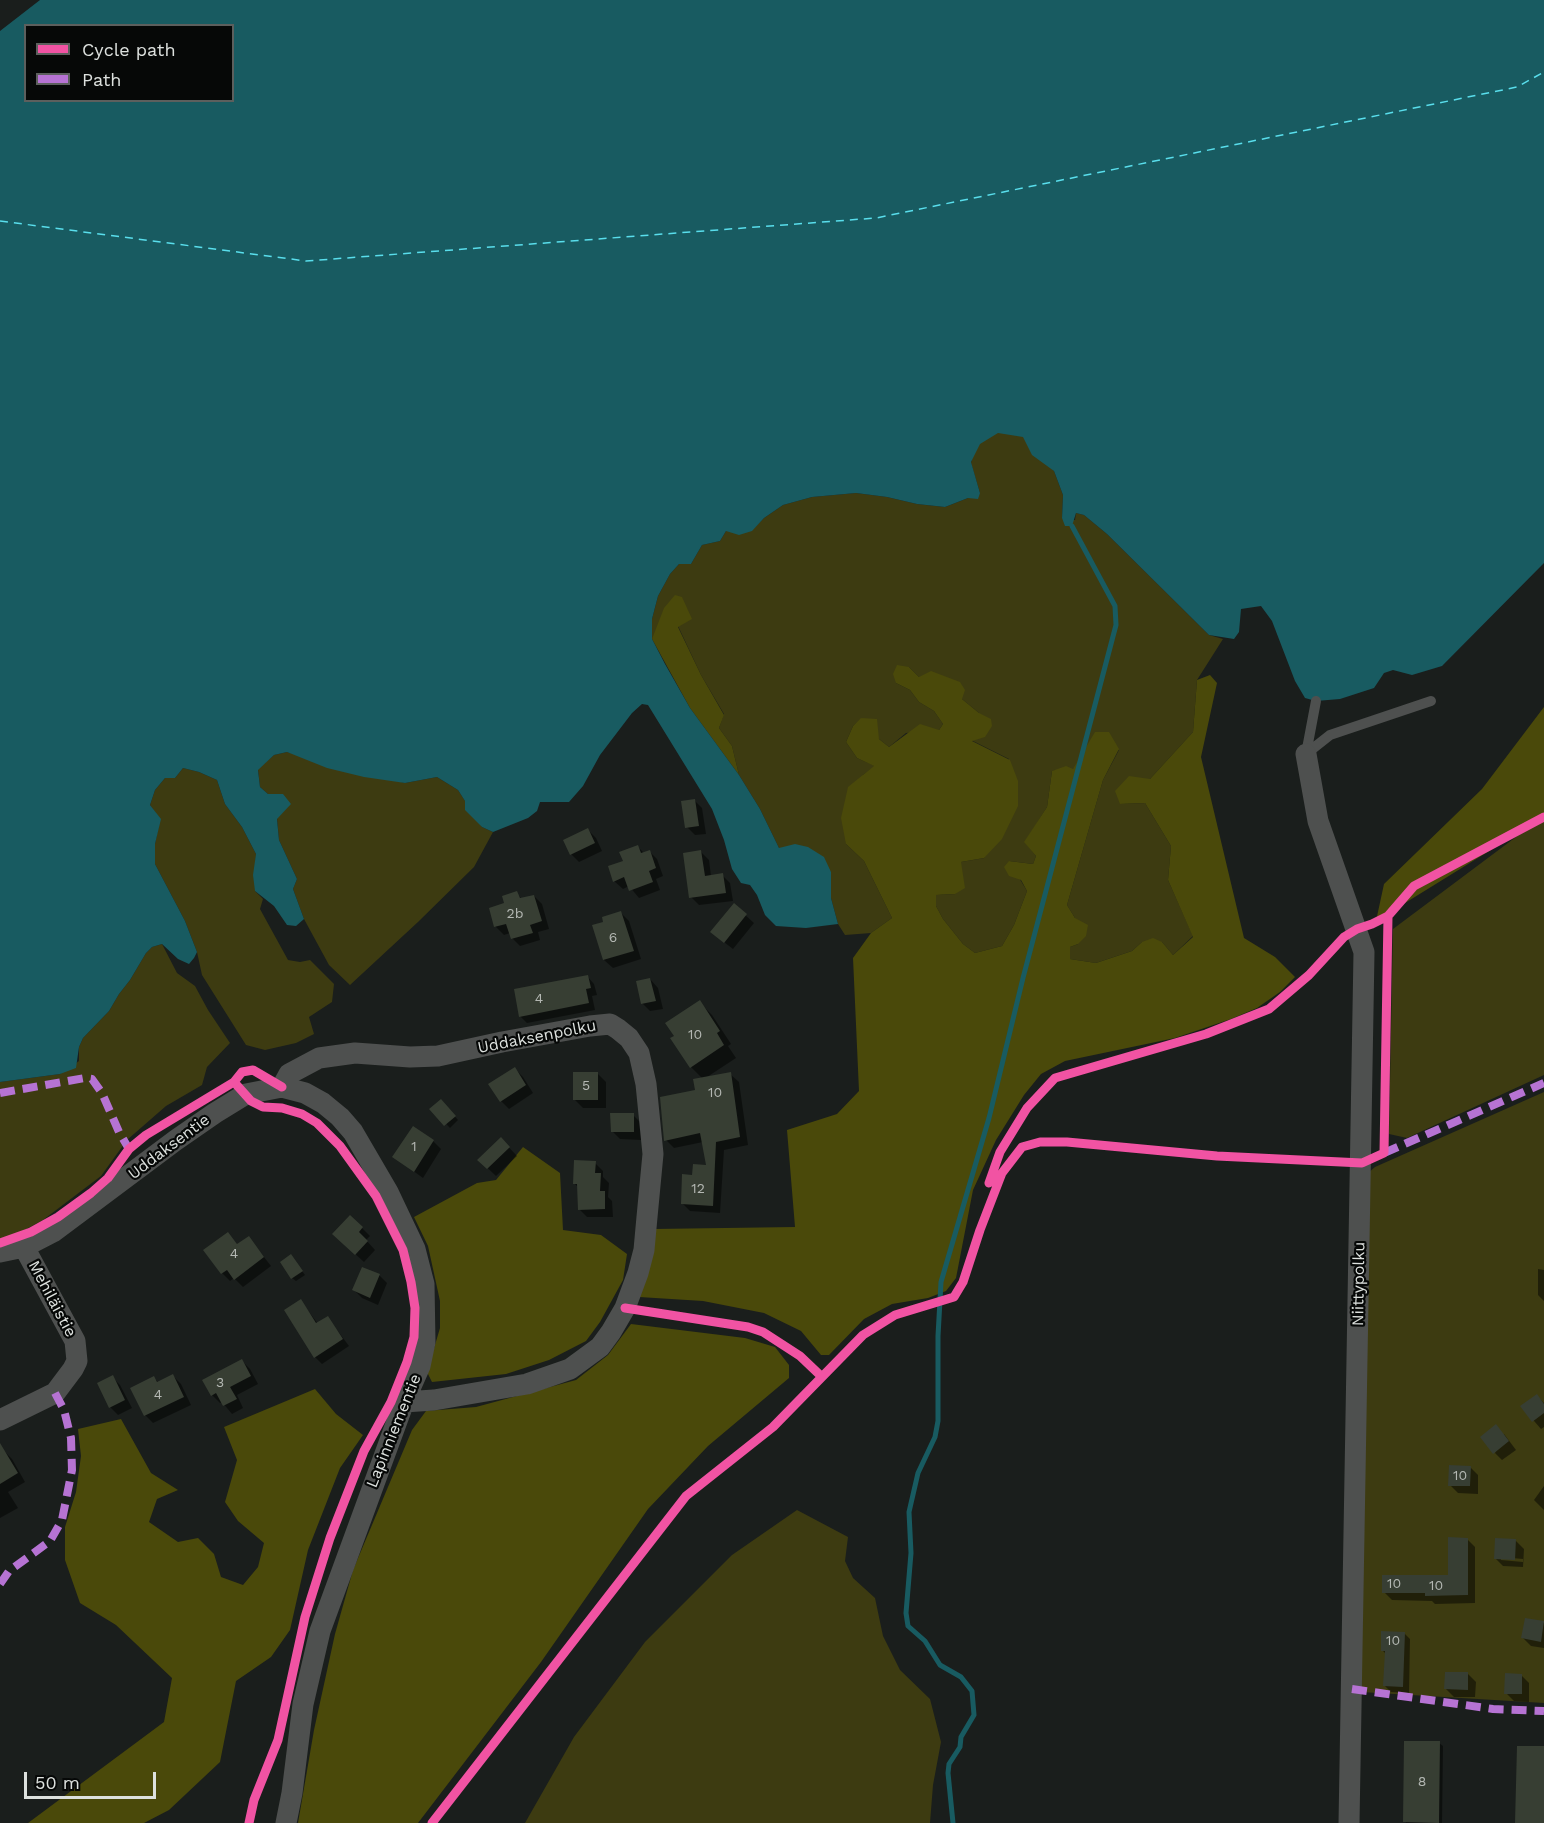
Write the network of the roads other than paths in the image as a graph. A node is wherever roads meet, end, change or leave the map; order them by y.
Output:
1 (1316, 701) dead end
2 (1431, 701) dead end
3 (1306, 754) junction
4 (282, 1087) junction
5 (24, 1247) junction
6 (0, 1252) edge
7 (404, 1402) junction
8 (0, 1420) edge
9 (285, 1823) edge
10 (1349, 1823) edge

1 - 3 lane
2 - 3 lane
3 - 10 street, Niittypolku
4 - 5 street, Uddaksentie
4 - 7 street, Lapinniementie
4 - 7 street, Uddaksenpolku
5 - 6 street, Uddaksentie
5 - 8 street, Mehiläistie
7 - 9 street, Lapinniementie

